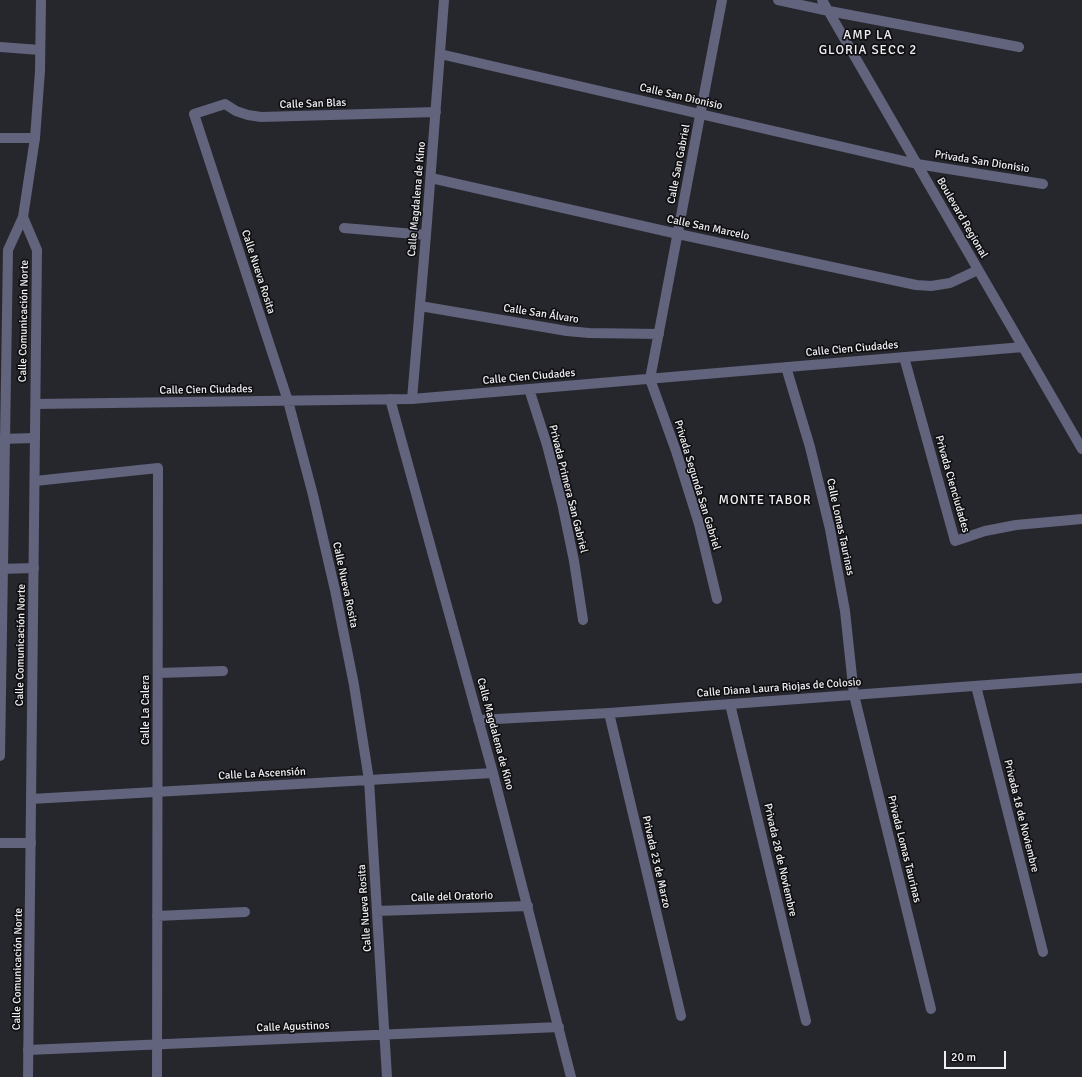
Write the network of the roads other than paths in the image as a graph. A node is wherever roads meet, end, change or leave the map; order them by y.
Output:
1 (41, 0) edge
2 (444, 0) edge
3 (722, 0) edge
4 (778, 0) edge
5 (822, 0) edge
6 (829, 11) junction
7 (0, 47) edge
8 (1019, 47) dead end
9 (40, 50) junction
10 (440, 54) junction
11 (436, 112) junction
12 (194, 114) joint
13 (700, 114) junction
14 (0, 138) edge
15 (35, 138) junction
16 (917, 164) junction
17 (431, 178) junction
18 (1043, 184) dead end
19 (23, 217) junction
20 (344, 228) dead end
21 (678, 234) junction
22 (426, 235) junction
23 (978, 270) junction
24 (420, 306) junction
25 (659, 334) junction
26 (1023, 347) junction
27 (904, 357) junction
28 (786, 367) junction
29 (650, 379) junction
30 (529, 389) junction
31 (390, 399) junction
32 (412, 399) junction
33 (288, 401) junction
34 (36, 404) junction
35 (35, 438) junction
36 (3, 439) edge
37 (1082, 449) edge
38 (35, 481) junction
39 (1082, 519) edge
40 (34, 568) junction
41 (1, 569) edge
42 (717, 599) dead end
43 (583, 620) dead end
44 (223, 671) dead end
45 (158, 673) junction
46 (1082, 678) edge
47 (976, 686) junction
48 (854, 695) junction
49 (730, 704) junction
50 (609, 713) junction
51 (478, 720) junction
52 (0, 756) edge
53 (493, 773) junction
54 (369, 780) junction
55 (158, 792) junction
56 (31, 799) junction
57 (0, 843) edge
58 (31, 843) junction
59 (528, 906) junction
60 (377, 911) junction
61 (245, 912) dead end
62 (157, 916) junction
63 (1043, 952) dead end
64 (931, 1009) dead end
65 (681, 1016) dead end
66 (806, 1021) dead end
67 (559, 1027) junction
68 (385, 1035) junction
69 (157, 1045) junction
70 (28, 1050) junction
71 (28, 1077) edge
72 (157, 1077) edge
73 (387, 1077) edge
74 (571, 1077) edge

1 - 9 street, Calle Comunicación Norte
2 - 10 street, Calle Magdalena de Kino
3 - 13 street, Calle San Gabriel
4 - 6 street
5 - 6 street, Boulevard Regional
6 - 8 street
6 - 16 street, Boulevard Regional
7 - 9 street
9 - 15 street, Calle Comunicación Norte
10 - 11 street, Calle Magdalena de Kino
10 - 13 street, Calle San Dionisio
11 - 12 street, Calle San Blas
11 - 17 street, Calle Magdalena de Kino
12 - 33 street, Calle Nueva Rosita
13 - 16 street, Calle San Dionisio
13 - 21 street, Calle San Gabriel
14 - 15 street
15 - 19 street, Calle Comunicación Norte
16 - 18 street, Privada San Dionisio
16 - 23 street, Boulevard Regional
17 - 21 street, Calle San Marcelo
17 - 22 street, Calle Magdalena de Kino
19 - 34 street, Calle Comunicación Norte
19 - 36 street, Calle Comunicación Norte
20 - 22 street
21 - 23 street, Calle San Marcelo
21 - 25 street, Calle San Gabriel
22 - 24 street, Calle Magdalena de Kino
23 - 26 street, Boulevard Regional
24 - 25 street, Calle San Álvaro
24 - 32 street, Calle Magdalena de Kino
25 - 29 street, Calle San Gabriel
26 - 27 street, Calle Cien Ciudades
26 - 37 street, Boulevard Regional
27 - 28 street, Calle Cien Ciudades
27 - 39 street, Privada Cienciudades
28 - 29 street, Calle Cien Ciudades
28 - 48 street, Calle Lomas Taurinas
29 - 30 street, Calle Cien Ciudades
29 - 42 street, Privada Segunda San Gabriel
30 - 32 street, Calle Cien Ciudades
30 - 43 street, Privada Primera San Gabriel
31 - 32 street, Calle Cien Ciudades
31 - 33 street, Calle Cien Ciudades
31 - 51 street, Calle Magdalena de Kino
33 - 34 street, Calle Cien Ciudades
33 - 54 street, Calle Nueva Rosita
34 - 35 street, Calle Comunicación Norte
35 - 36 street
35 - 38 street, Calle Comunicación Norte
36 - 41 street, Calle Comunicación Norte
38 - 40 street, Calle Comunicación Norte
38 - 45 street, Calle La Calera
40 - 41 street
40 - 56 street, Calle Comunicación Norte
41 - 52 street, Calle Comunicación Norte
44 - 45 street
45 - 55 street, Calle La Calera
46 - 47 street, Calle Diana Laura Riojas de Colosio
47 - 48 street, Calle Diana Laura Riojas de Colosio
47 - 63 street, Privada 18 de Noviembre
48 - 49 street, Calle Diana Laura Riojas de Colosio
48 - 64 street, Privada Lomas Taurinas
49 - 50 street, Calle Diana Laura Riojas de Colosio
49 - 66 street, Privada 28 de Noviembre
50 - 51 street, Calle Diana Laura Riojas de Colosio
50 - 65 street, Privada 23 de Marzo
51 - 53 street, Calle Magdalena de Kino
53 - 54 street, Calle La Ascensión
53 - 59 street, Calle Magdalena de Kino
54 - 55 street, Calle La Ascensión
54 - 60 street, Calle Nueva Rosita
55 - 56 street, Calle La Ascensión
55 - 62 street, Calle La Calera
56 - 58 street, Calle Comunicación Norte
57 - 58 street
58 - 70 street, Calle Comunicación Norte
59 - 60 street, Calle del Oratorio
59 - 67 street, Calle Magdalena de Kino
60 - 68 street, Calle Nueva Rosita
61 - 62 street
62 - 69 street, Calle La Calera
67 - 68 street, Calle Agustinos
67 - 74 street, Calle Magdalena de Kino
68 - 69 street, Calle Agustinos
68 - 73 street, Calle Nueva Rosita
69 - 70 street, Calle Agustinos
69 - 72 street, Calle La Calera
70 - 71 street, Calle Comunicación Norte

